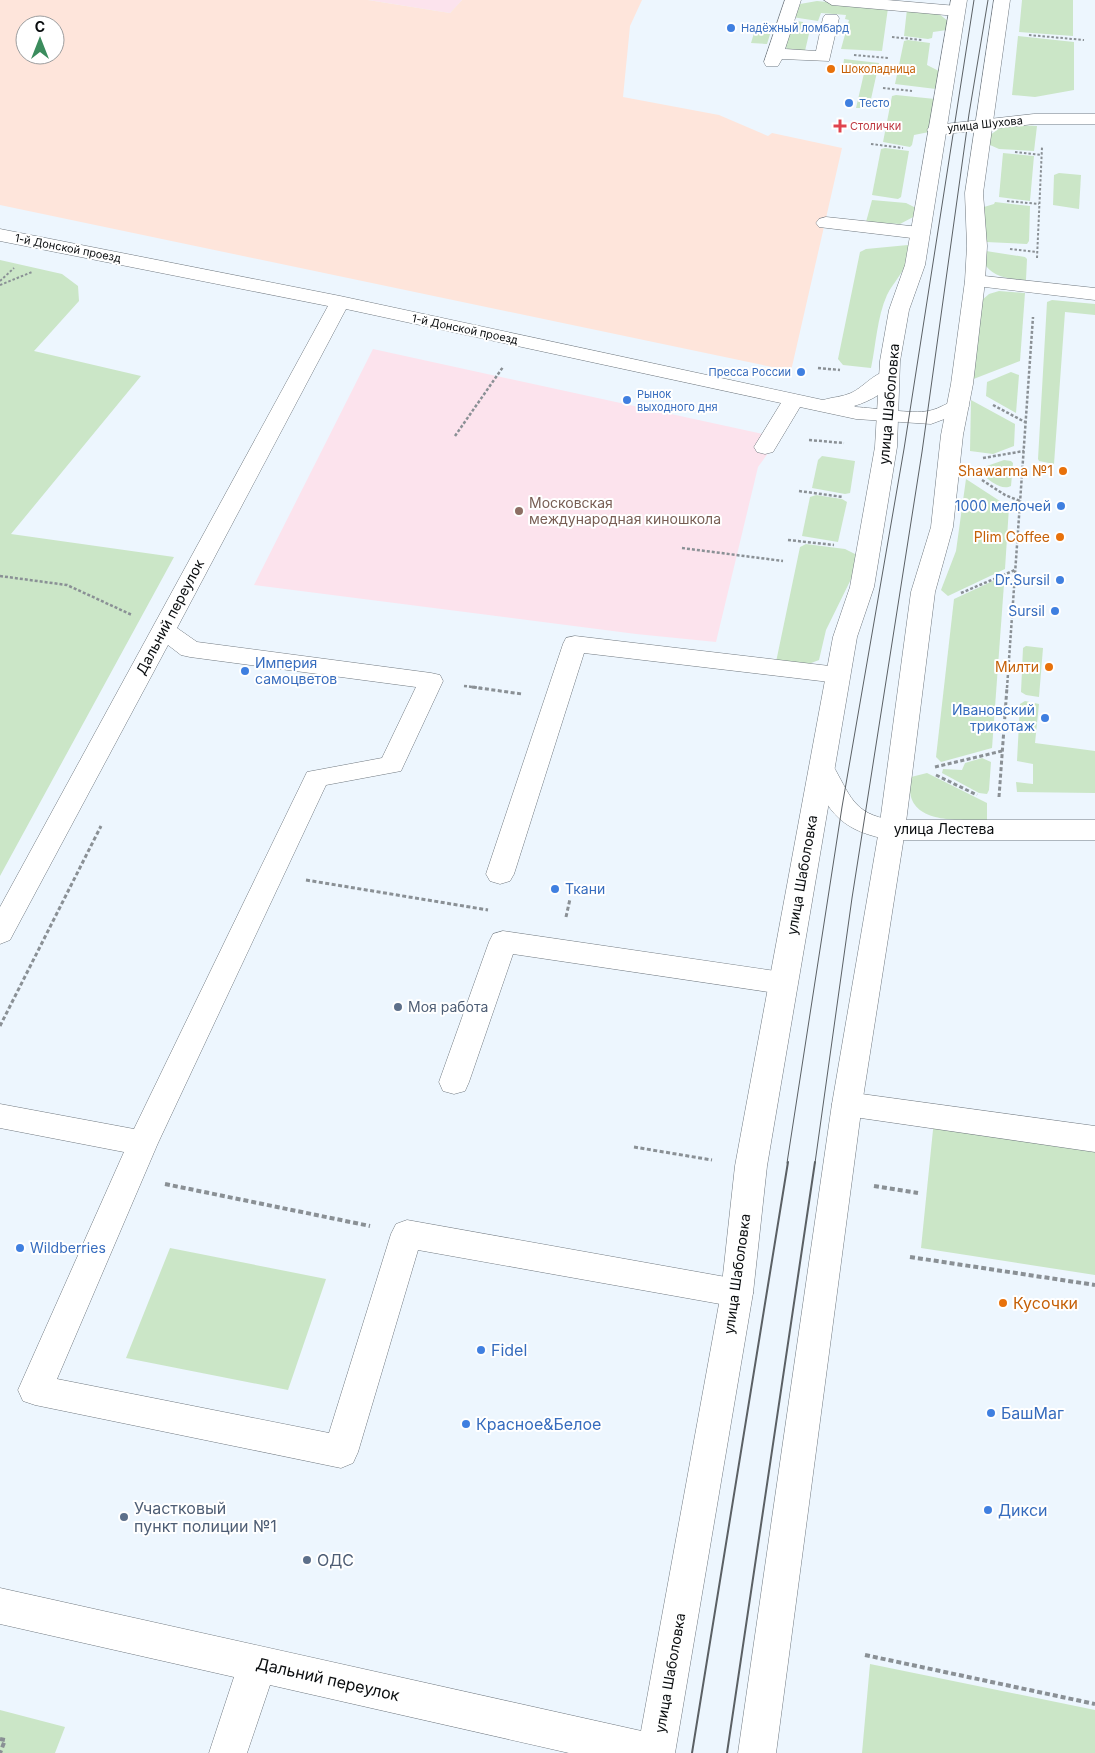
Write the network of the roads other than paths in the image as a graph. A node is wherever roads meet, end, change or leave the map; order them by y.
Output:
1 (793, 0) edge
2 (832, 0) edge
3 (1002, 0) edge
4 (958, 6) edge
5 (831, 18) dead end
6 (986, 101) junction
7 (1034, 118) junction
8 (1095, 120) edge
9 (984, 124) junction
10 (936, 130) junction
11 (826, 223) dead end
12 (920, 233) junction
13 (0, 235) edge
14 (975, 281) junction
15 (1095, 294) edge
16 (340, 302) junction
17 (888, 376) junction
18 (794, 400) junction
19 (816, 404) junction
20 (958, 406) junction
21 (887, 416) junction
22 (931, 418) junction
23 (952, 434) junction
24 (765, 448) dead end
25 (163, 630) junction
26 (838, 675) junction
27 (823, 770) junction
28 (892, 830) junction
29 (1095, 830) edge
30 (500, 874) dead end
31 (0, 933) edge
32 (782, 983) junction
33 (454, 1082) dead end
34 (847, 1104) junction
35 (0, 1116) edge
36 (1095, 1139) edge
37 (143, 1143) junction
38 (737, 1293) junction
39 (0, 1606) edge
40 (258, 1663) junction
41 (228, 1753) edge
42 (655, 1753) edge
43 (757, 1753) edge

1 - 5 main road
2 - 4 main road
3 - 6 main road
4 - 10 main road, улица Шаболовка
6 - 7 main road, улица Шухова
6 - 9 main road
7 - 8 main road, улица Шухова
7 - 9 main road, улица Шухова
9 - 10 main road, улица Шухова
9 - 14 main road
10 - 12 main road, улица Шаболовка
11 - 12 main road
12 - 17 main road, улица Шаболовка
13 - 16 main road, 1-й Донской проезд
14 - 15 main road
14 - 20 main road
16 - 18 main road, 1-й Донской проезд
16 - 25 main road, Дальний переулок
17 - 19 main road
17 - 21 main road, улица Шаболовка
18 - 19 main road, 1-й Донской проезд
18 - 24 main road
19 - 21 main road, 1-й Донской проезд
20 - 22 main road
20 - 23 main road
21 - 22 main road, 1-й Донской проезд
21 - 26 main road, улица Шаболовка
22 - 23 main road
23 - 28 main road
25 - 31 main road, Дальний переулок
25 - 37 main road
26 - 27 main road, улица Шаболовка
26 - 30 main road
27 - 28 main road, улица Лестева
27 - 32 main road, улица Шаболовка
28 - 29 main road, улица Лестева
28 - 34 main road
32 - 33 main road
32 - 38 main road, улица Шаболовка
34 - 36 main road
34 - 43 main road
35 - 37 main road
37 - 38 main road
38 - 42 main road, улица Шаболовка
39 - 40 main road, Дальний переулок
40 - 41 main road
40 - 42 main road, Дальний переулок

